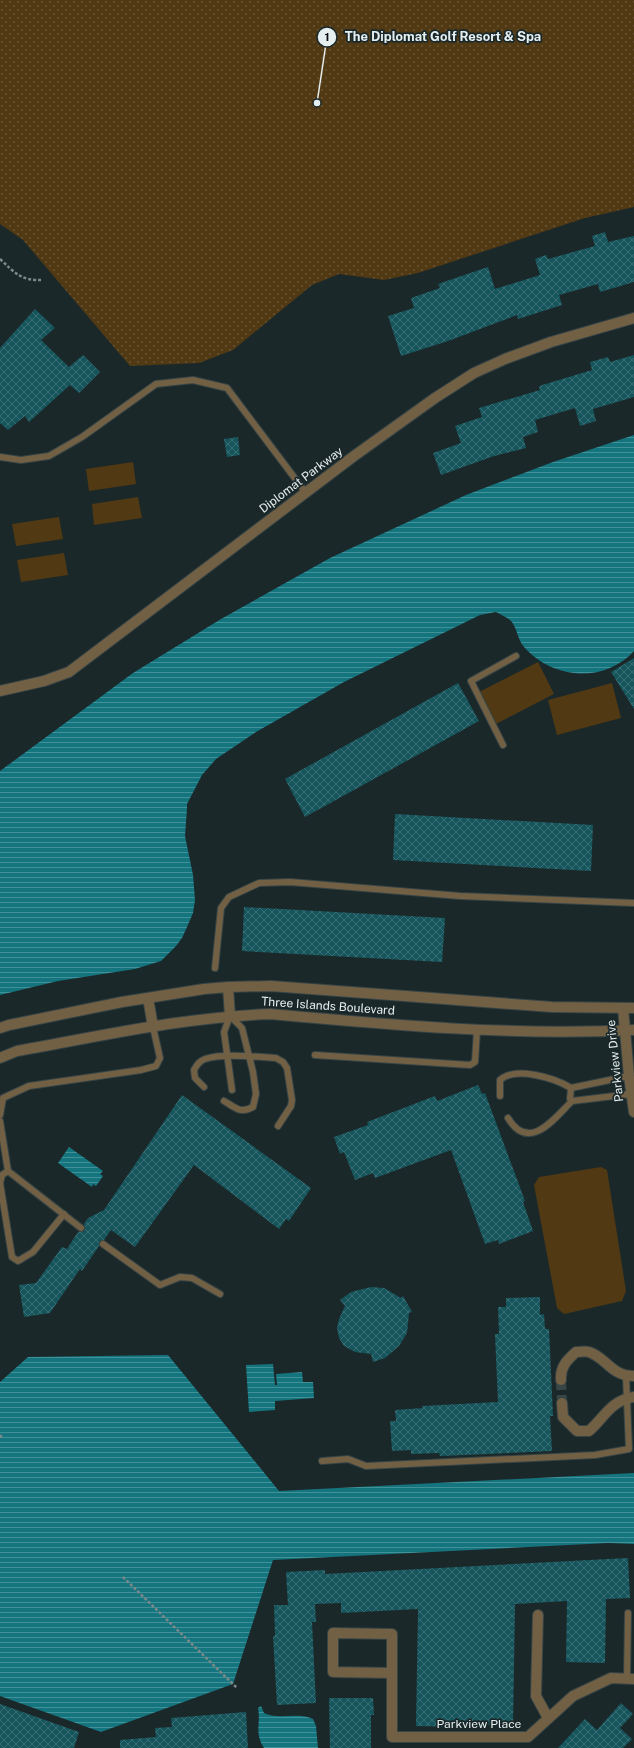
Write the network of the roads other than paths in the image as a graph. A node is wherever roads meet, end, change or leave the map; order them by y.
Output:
1 (634, 318) edge
2 (0, 457) edge
3 (306, 493) junction
4 (516, 656) dead end
5 (0, 691) edge
6 (503, 745) dead end
7 (634, 903) edge
8 (215, 968) dead end
9 (228, 987) junction
10 (148, 998) junction
11 (623, 1008) junction
12 (634, 1008) edge
13 (230, 1016) junction
14 (153, 1027) junction
15 (0, 1028) edge
16 (477, 1030) junction
17 (629, 1030) edge
18 (315, 1055) dead end
19 (228, 1057) junction
20 (249, 1057) junction
21 (0, 1058) edge
22 (629, 1076) junction
23 (204, 1087) dead end
24 (571, 1088) junction
25 (232, 1090) dead end
26 (631, 1094) junction
27 (500, 1096) dead end
28 (224, 1101) dead end
29 (572, 1101) junction
30 (634, 1112) edge
31 (0, 1115) edge
32 (508, 1118) dead end
33 (0, 1122) edge
34 (278, 1126) dead end
35 (8, 1172) junction
36 (64, 1214) junction
37 (81, 1228) dead end
38 (103, 1244) dead end
39 (220, 1294) dead end
40 (630, 1376) edge
41 (561, 1380) tunnel mouth
42 (631, 1397) edge
43 (562, 1403) tunnel mouth
44 (322, 1461) dead end
45 (628, 1613) dead end
46 (538, 1615) dead end
47 (392, 1672) junction
48 (630, 1679) edge
49 (548, 1718) junction

1 - 3 street, Diplomat Parkway
2 - 3 lane
3 - 5 street, Diplomat Parkway
4 - 6 lane
7 - 8 lane
9 - 10 street, Three Islands Boulevard
9 - 11 street, Three Islands Boulevard
9 - 13 street
10 - 14 street
10 - 15 street, Three Islands Boulevard
11 - 12 street, Three Islands Boulevard
11 - 17 street, Parkview Drive
13 - 14 street, Three Islands Boulevard
13 - 16 street, Three Islands Boulevard
13 - 19 lane
13 - 20 lane
14 - 21 street, Three Islands Boulevard
14 - 31 lane
16 - 17 street, Three Islands Boulevard
16 - 18 lane
17 - 22 street, Parkview Drive
19 - 20 lane
19 - 23 lane
19 - 25 lane
20 - 28 lane
20 - 34 lane
22 - 24 lane
22 - 26 street, Parkview Drive
24 - 27 lane
24 - 29 lane
26 - 29 lane
26 - 30 street, Parkview Drive
29 - 32 lane
33 - 35 lane
35 - 36 lane
35 - 36 lane
36 - 37 lane
38 - 39 lane
40 - 41 street
40 - 42 lane
42 - 43 street
42 - 44 lane
45 - 48 lane
46 - 49 street
47 - 47 street, Parkview Place
47 - 49 street, Parkview Place
48 - 49 street, Parkview Place

